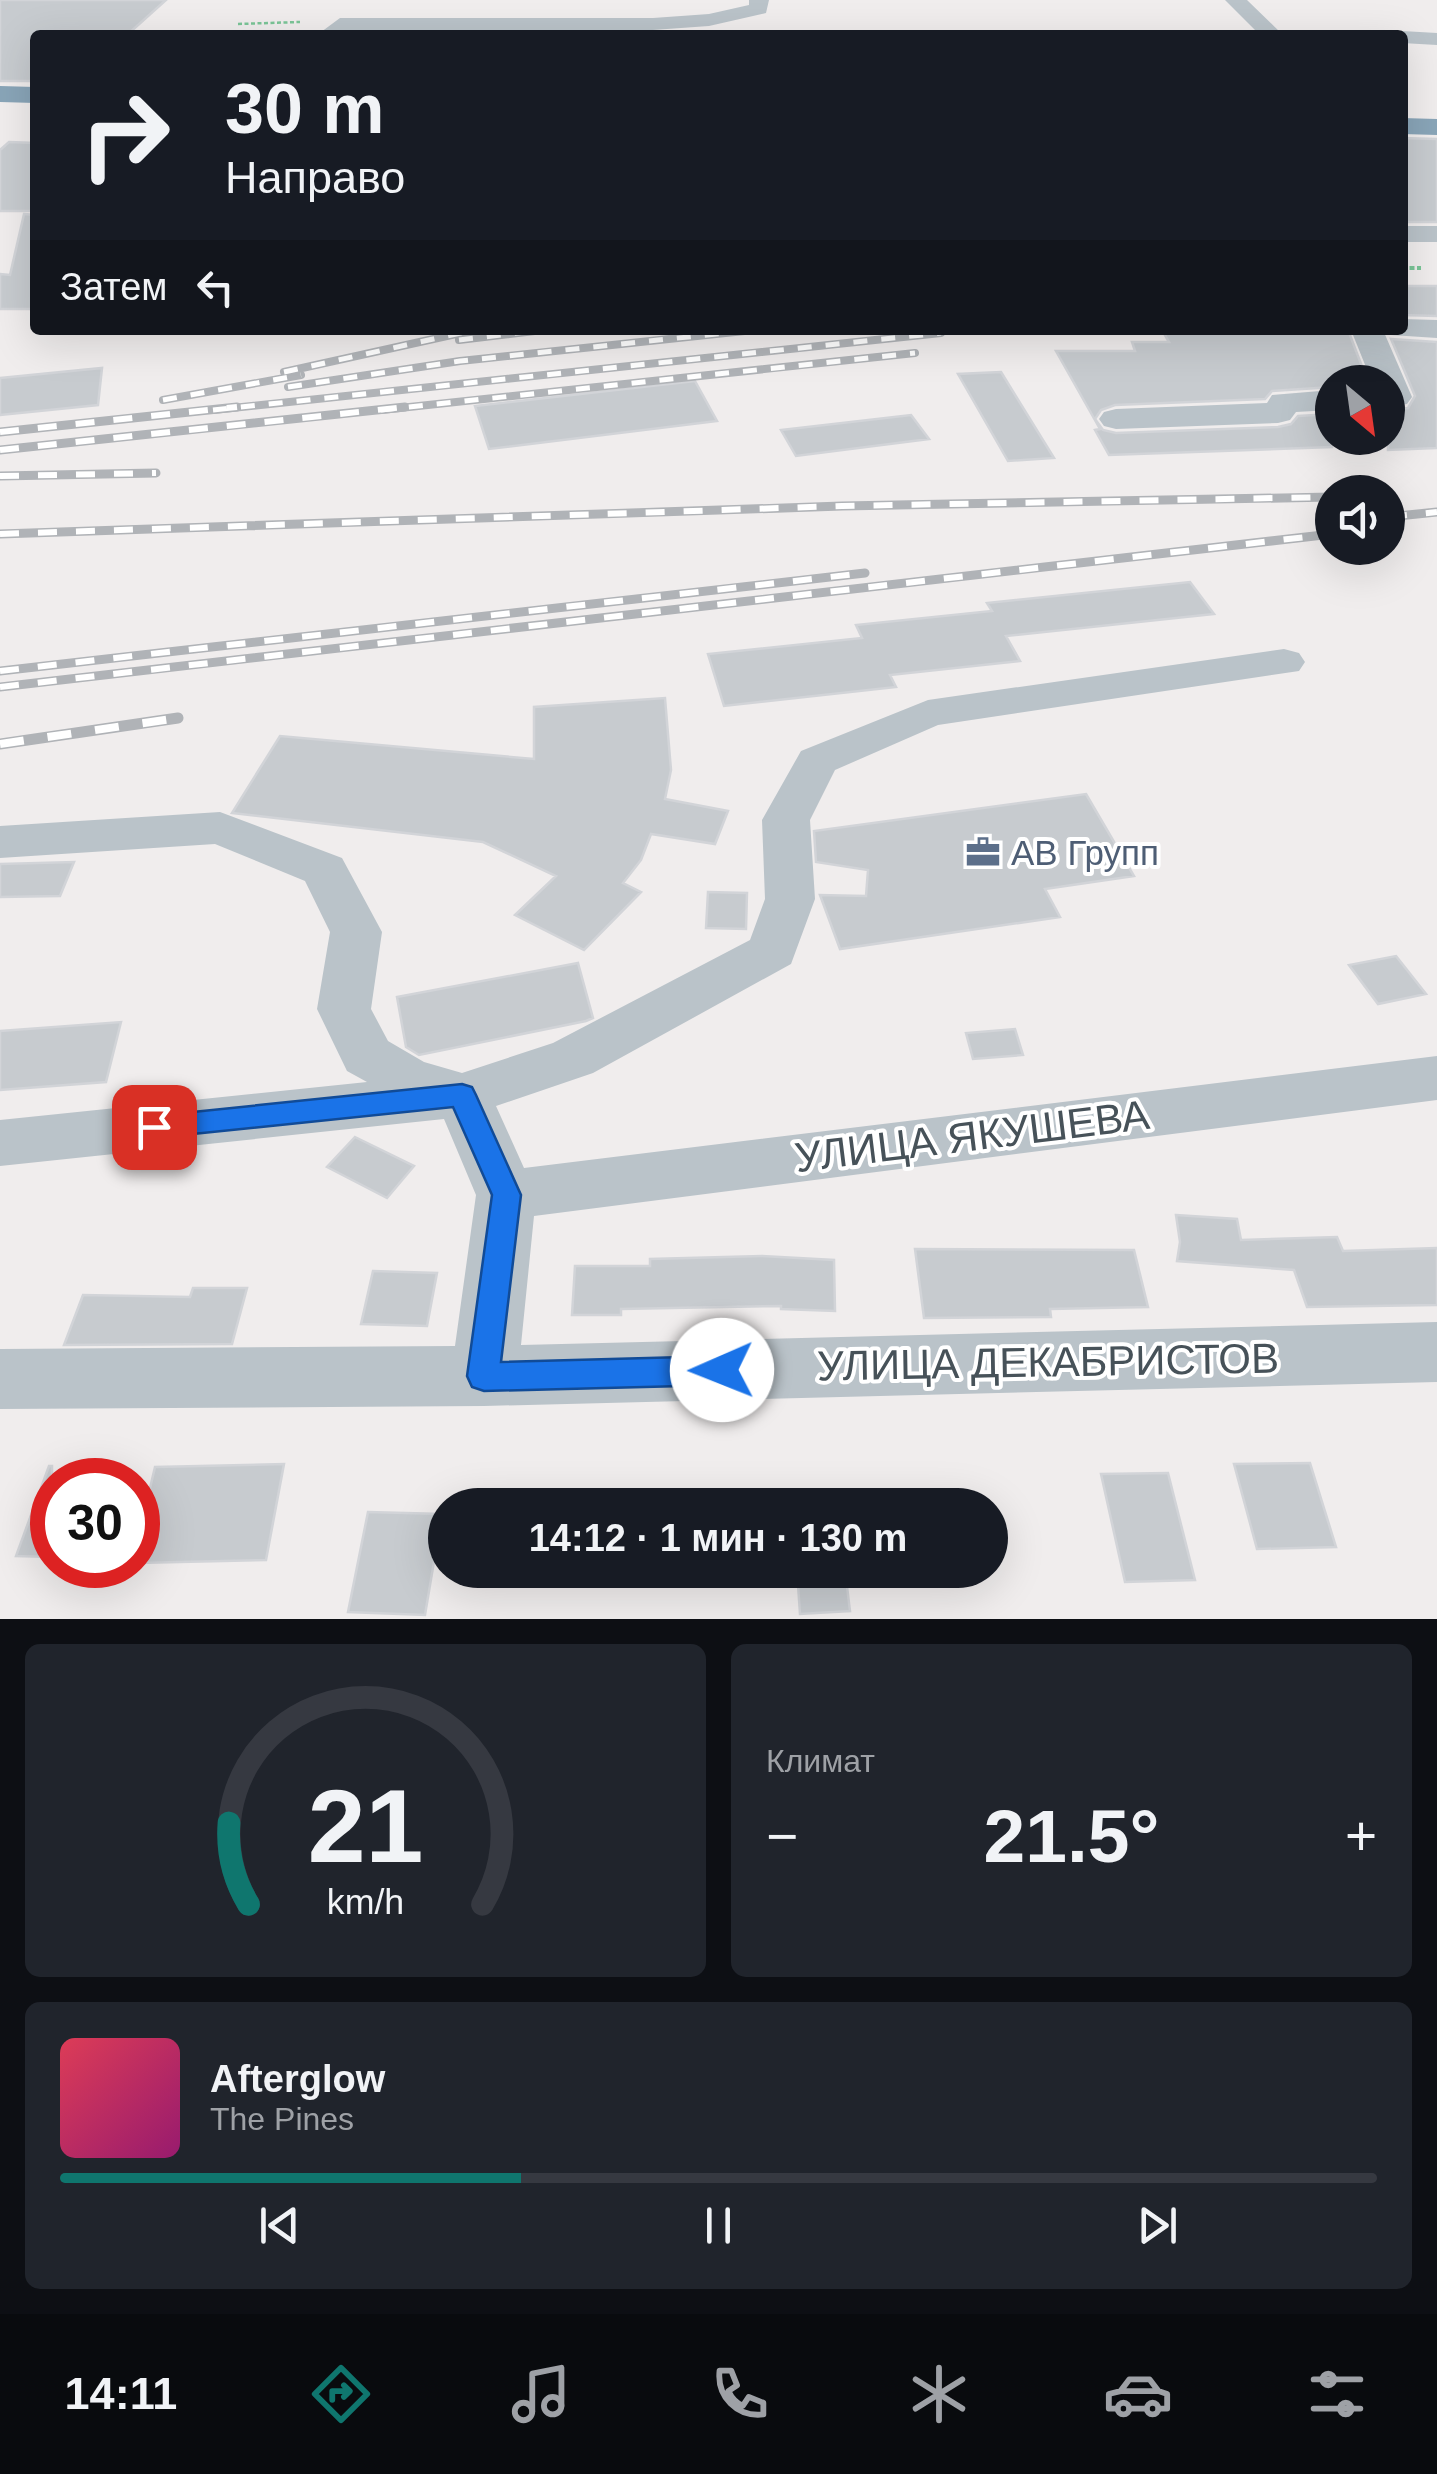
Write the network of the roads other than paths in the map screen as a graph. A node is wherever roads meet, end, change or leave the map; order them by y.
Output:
1 (760, 0) edge
2 (1235, 0) edge
3 (300, 22) road end
4 (334, 29) edge
5 (1267, 30) edge
6 (1408, 38) edge
7 (1437, 39) edge
8 (0, 94) edge
9 (30, 95) edge
10 (0, 105) edge
11 (30, 106) edge
12 (1408, 116) edge
13 (1437, 117) edge
14 (1408, 126) edge
15 (1437, 127) edge
16 (1408, 234) edge
17 (1437, 234) edge
18 (1408, 328) edge
19 (1437, 329) edge
20 (1368, 335) edge
21 (1381, 365) edge
22 (1315, 401) edge
23 (1116, 419) dead end
24 (1284, 662) dead end
25 (0, 842) edge
26 (1437, 1078) edge
27 (462, 1095) junction
28 (0, 1142) edge
29 (506, 1195) junction
30 (1437, 1352) edge
31 (484, 1376) junction
32 (0, 1380) edge

1 - 4 street
2 - 5 street
3 - 4 street
6 - 7 street
8 - 9 highway
10 - 11 highway
12 - 13 highway
14 - 15 highway
16 - 17 street
18 - 19 street
20 - 21 street
22 - 23 street
24 - 27 street
25 - 27 street
26 - 29 street, УЛИЦА ЯКУШЕВА
27 - 28 street
27 - 29 street
29 - 31 street
30 - 31 street, УЛИЦА ДЕКАБРИСТОВ
31 - 32 street, УЛИЦА ДЕКАБРИСТОВ

